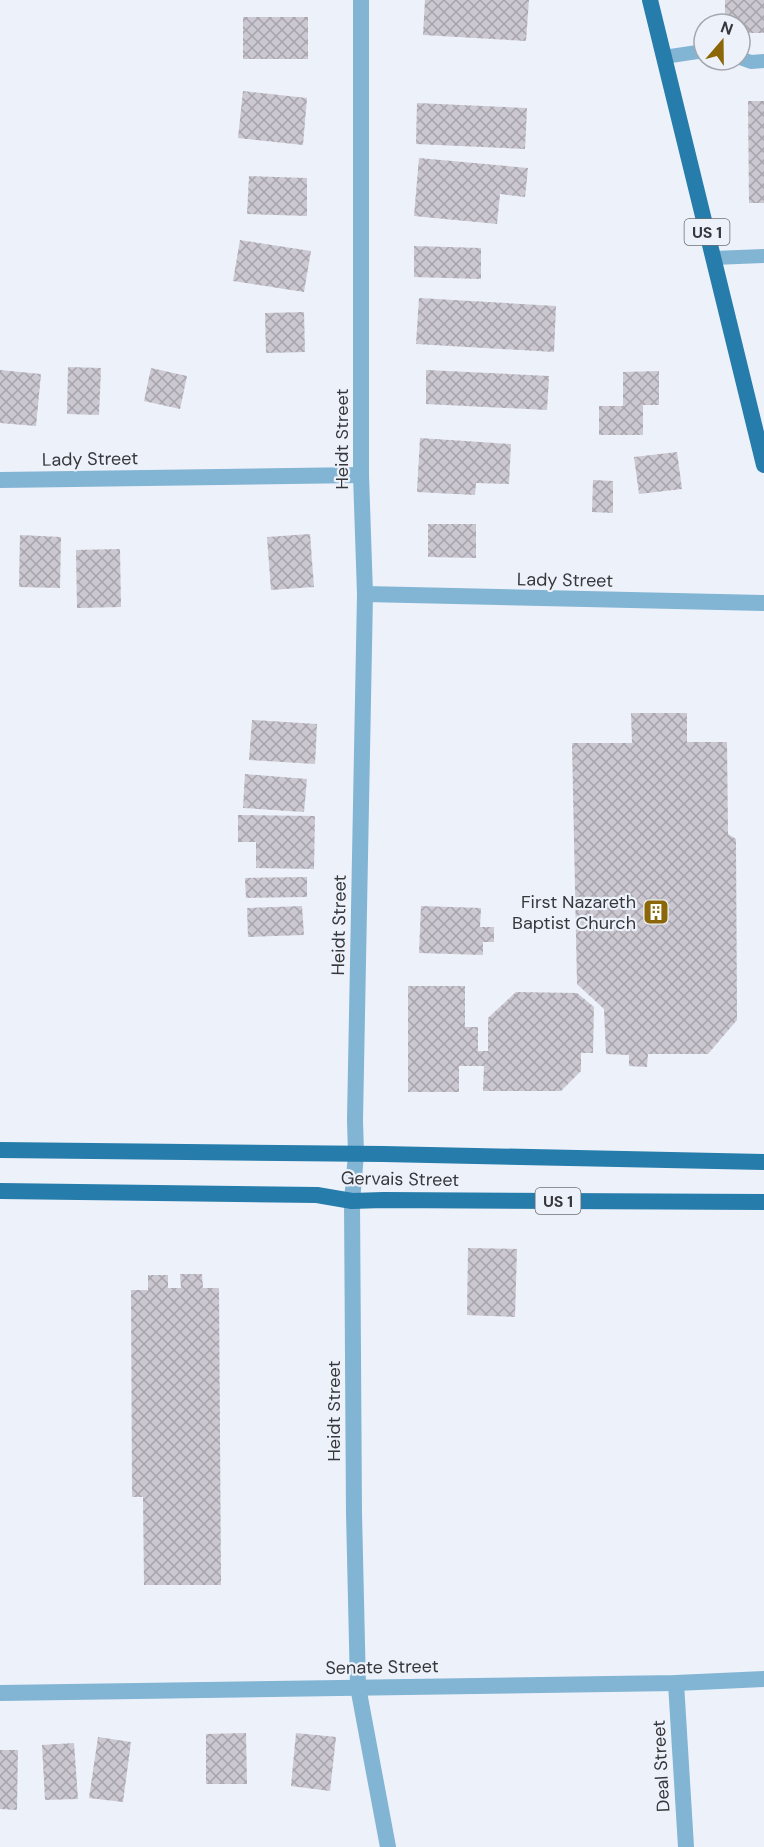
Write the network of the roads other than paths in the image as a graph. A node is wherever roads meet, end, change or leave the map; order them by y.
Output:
1 (362, 0) edge
2 (650, 0) edge
3 (692, 53) edge
4 (664, 57) junction
5 (764, 256) edge
6 (714, 258) junction
7 (764, 465) edge
8 (361, 475) junction
9 (0, 480) edge
10 (365, 594) junction
11 (764, 603) edge
12 (0, 1150) edge
13 (356, 1154) junction
14 (764, 1162) edge
15 (0, 1191) edge
16 (352, 1201) junction
17 (764, 1202) edge
18 (764, 1679) edge
19 (676, 1683) junction
20 (358, 1687) junction
21 (0, 1693) edge
22 (388, 1847) edge
23 (686, 1847) edge

1 - 8 street, Heidt Street
2 - 4 main road, US 1
3 - 4 lane
4 - 6 main road, US 1
5 - 6 lane
6 - 7 main road, US 1
8 - 9 street, Lady Street
8 - 10 street, Heidt Street
10 - 11 street, Lady Street
10 - 13 street, Heidt Street
12 - 13 main road, Gervais Street
13 - 14 main road, Gervais Street
13 - 16 street, Heidt Street
15 - 16 main road, Gervais Street / US 1
16 - 17 main road, Gervais Street / US 1
16 - 20 street, Heidt Street
18 - 19 street, Senate Street
19 - 20 street, Senate Street
19 - 23 street, Deal Street
20 - 21 street, Senate Street
20 - 22 street, Heidt Street

